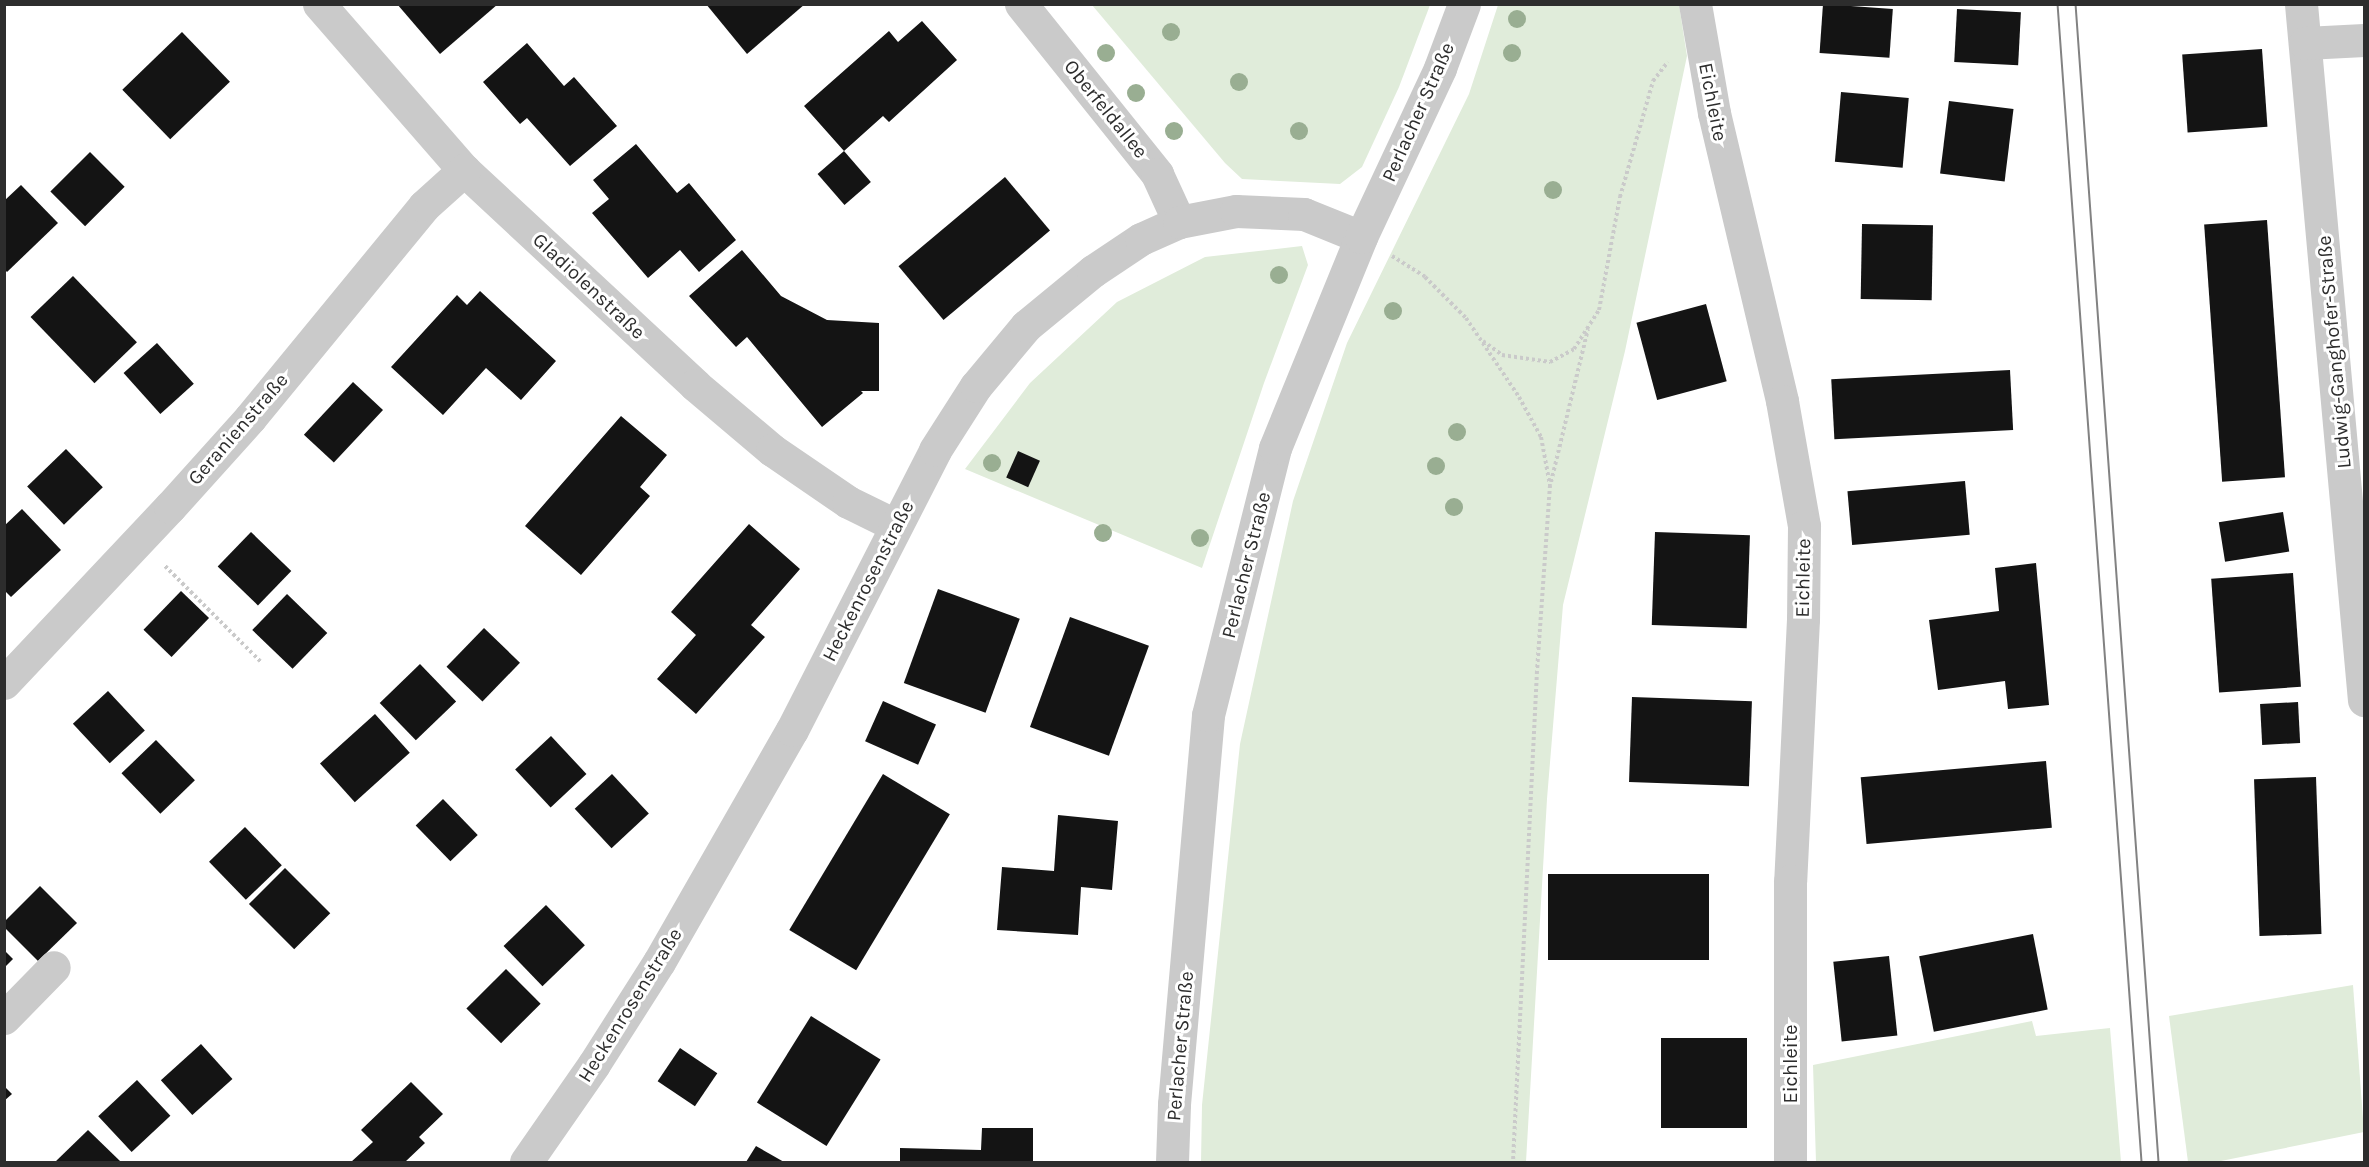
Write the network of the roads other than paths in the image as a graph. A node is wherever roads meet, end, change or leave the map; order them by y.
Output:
1 (319, 4) edge
2 (1021, 4) edge
3 (1464, 4) edge
4 (1695, 4) edge
5 (2301, 4) edge
6 (2364, 40) edge
7 (2305, 43) junction
8 (464, 170) junction
9 (1179, 222) junction
10 (1361, 237) junction
11 (895, 525) junction
12 (4, 683) edge
13 (2364, 700) edge
14 (54, 967) dead end
15 (4, 1018) edge
16 (526, 1162) edge
17 (1172, 1162) edge
18 (1790, 1162) edge

1 - 8 street, Gladiolenstraße
2 - 9 street, Oberfeldallee
3 - 10 street, Perlacher Straße
4 - 18 street, Eichleite
5 - 7 street, Ludwig-Ganghofer-Straße
6 - 7 street
7 - 13 street, Ludwig-Ganghofer-Straße
8 - 11 street, Gladiolenstraße
8 - 12 street, Geranienstraße
9 - 10 street, Heckenrosenstraße
9 - 11 street, Heckenrosenstraße
10 - 17 street, Perlacher Straße
11 - 16 street, Heckenrosenstraße
14 - 15 street

